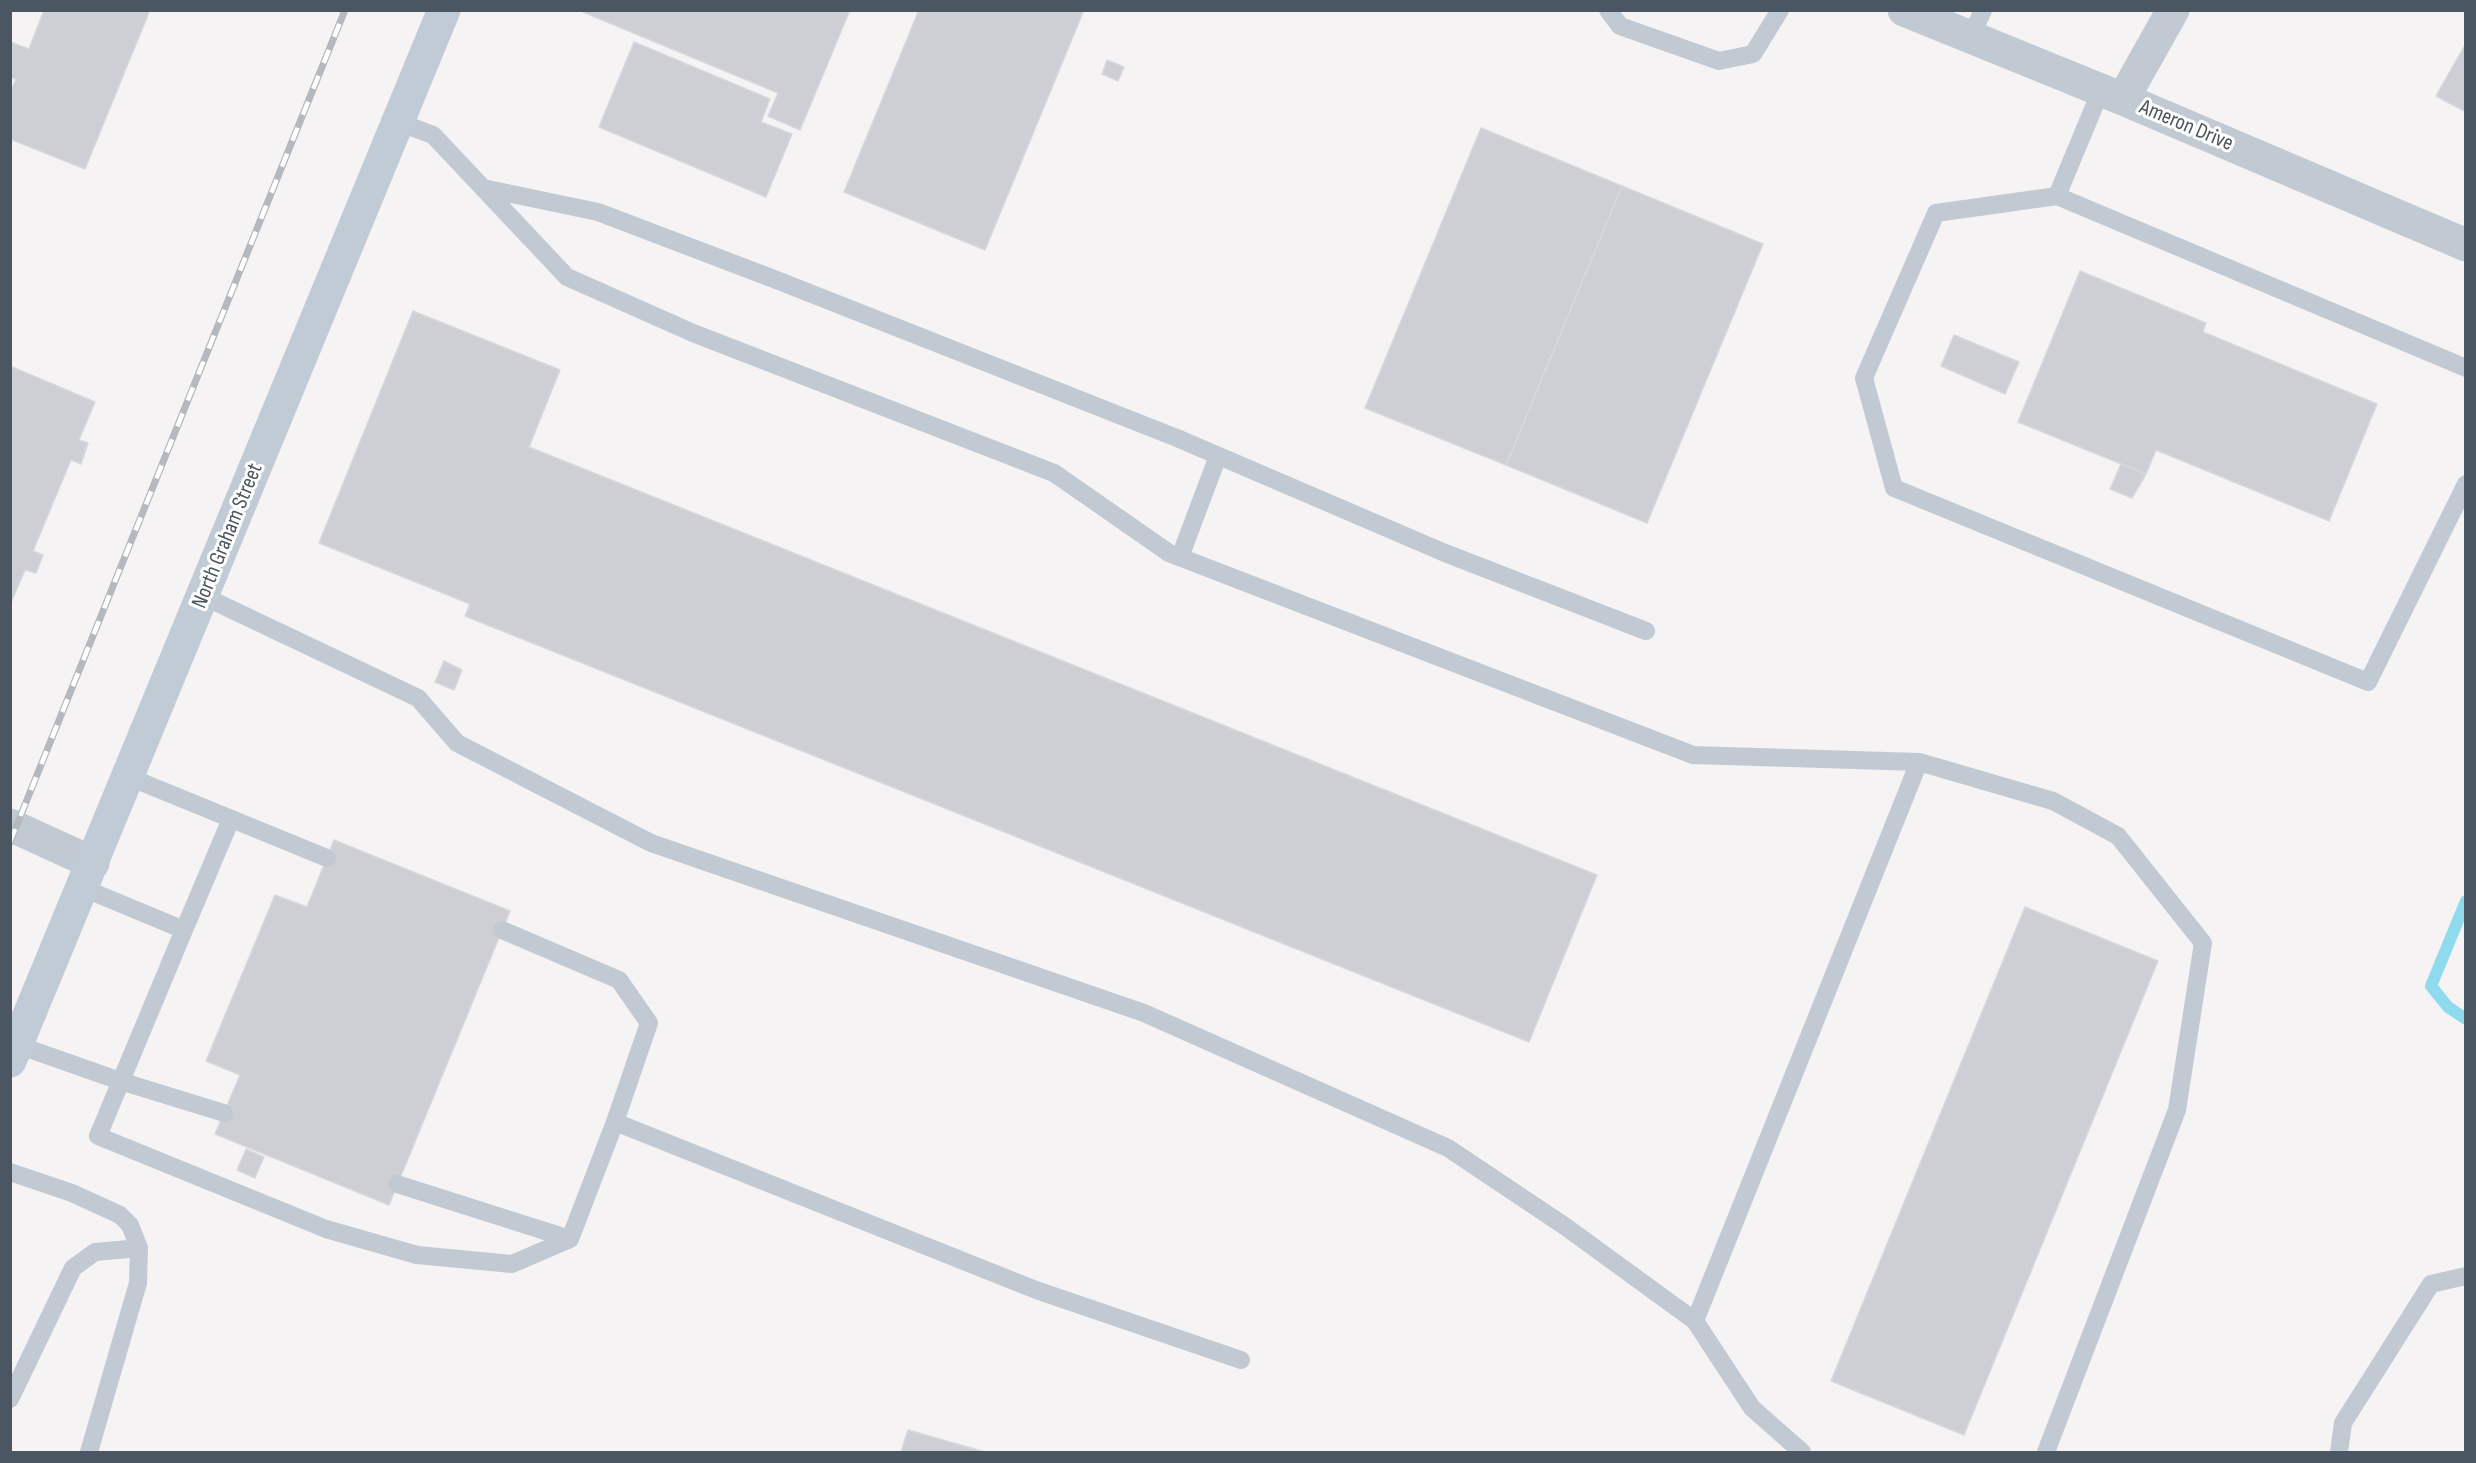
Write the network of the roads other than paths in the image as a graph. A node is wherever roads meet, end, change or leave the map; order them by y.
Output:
1 (444, 10) edge
2 (1608, 10) edge
3 (1780, 10) edge
4 (1904, 10) edge
5 (2173, 10) edge
6 (1977, 24) edge
7 (2112, 95) junction
8 (398, 122) junction
9 (483, 188) junction
10 (2056, 196) junction
11 (2466, 245) edge
12 (2466, 368) edge
13 (1218, 456) junction
14 (2466, 484) edge
15 (1180, 557) junction
16 (203, 597) junction
17 (1646, 631) dead end
18 (1919, 762) junction
19 (129, 777) junction
20 (231, 819) junction
21 (10, 825) edge
22 (327, 858) dead end
23 (88, 876) junction
24 (184, 930) junction
25 (502, 930) dead end
26 (14, 1053) edge
27 (120, 1081) junction
28 (224, 1113) dead end
29 (615, 1122) junction
30 (10, 1172) edge
31 (397, 1184) dead end
32 (570, 1239) junction
33 (139, 1248) junction
34 (2466, 1276) edge
35 (1695, 1321) junction
36 (1241, 1360) dead end
37 (10, 1399) edge
38 (89, 1452) edge
39 (1802, 1452) edge
40 (2046, 1452) edge
41 (2339, 1452) edge

1 - 8 main road, North Graham Street
2 - 3 lane
4 - 6 street, Ameron Drive
5 - 7 street
6 - 7 street, Ameron Drive
7 - 10 lane
7 - 11 street, Ameron Drive
8 - 9 lane
8 - 16 main road, North Graham Street
9 - 13 lane
9 - 15 lane
10 - 12 lane
10 - 14 lane
13 - 15 lane
13 - 17 lane
15 - 18 lane
16 - 19 main road, North Graham Street
16 - 35 lane
18 - 35 lane
18 - 40 lane
19 - 20 lane
19 - 23 main road, North Graham Street
20 - 22 lane
20 - 24 lane
21 - 23 street
23 - 24 lane
23 - 26 main road, North Graham Street
24 - 27 lane
25 - 29 lane
26 - 27 lane
27 - 28 lane
27 - 32 lane
29 - 32 lane
29 - 36 lane
30 - 33 lane
31 - 32 lane
33 - 37 lane
33 - 38 lane
34 - 41 lane
35 - 39 lane

